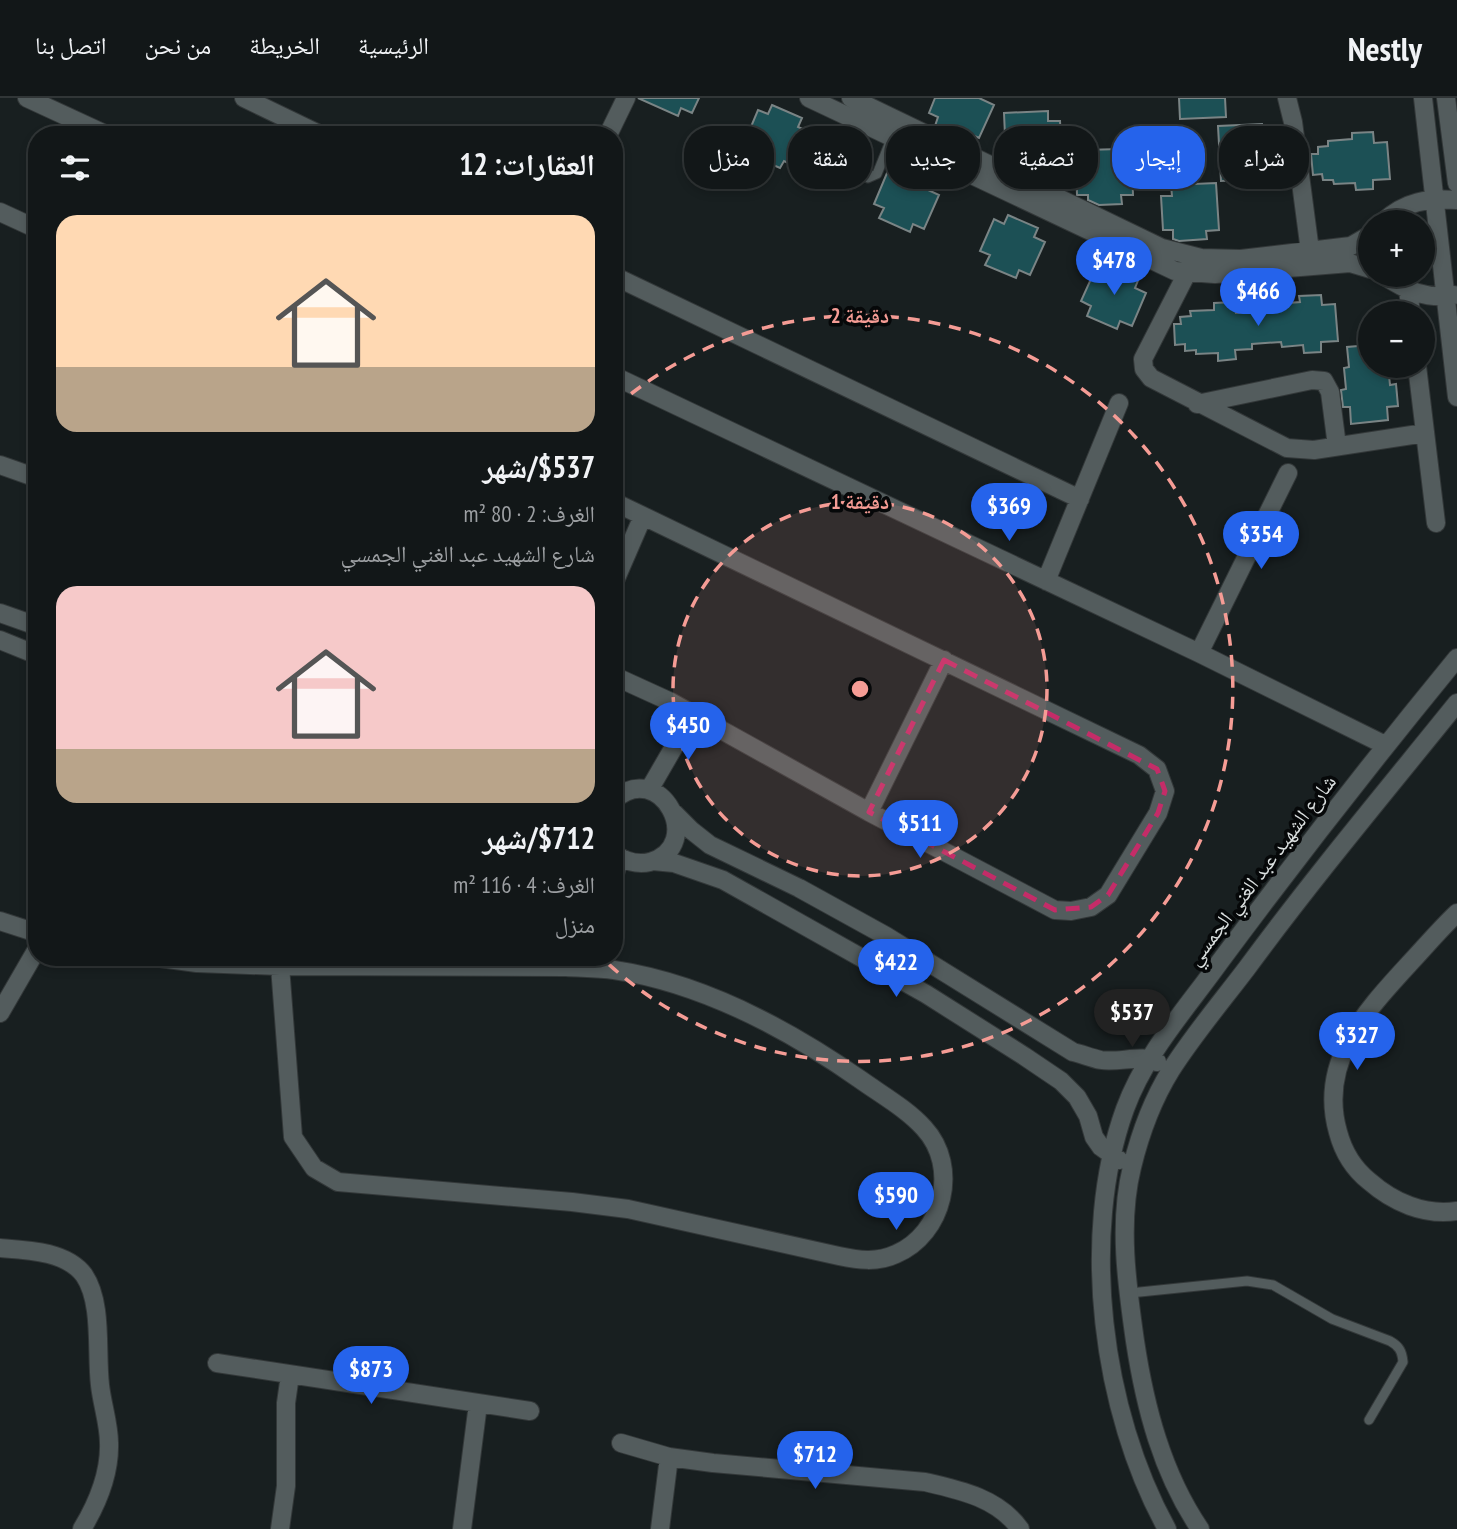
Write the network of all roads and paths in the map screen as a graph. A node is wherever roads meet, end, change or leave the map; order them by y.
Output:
1 (27, 98) edge
2 (244, 98) edge
3 (626, 98) edge
4 (809, 98) edge
5 (1286, 98) edge
6 (1423, 98) edge
7 (1446, 98) edge
8 (847, 103) edge
9 (861, 123) junction
10 (88, 126) edge
11 (302, 126) edge
12 (612, 126) edge
13 (886, 134) edge
14 (886, 152) edge
15 (980, 179) edge
16 (1457, 183) edge
17 (1434, 198) junction
18 (1457, 200) edge
19 (1398, 210) edge
20 (0, 212) edge
21 (28, 225) edge
22 (1358, 242) edge
23 (1310, 251) junction
24 (1358, 265) edge
25 (1187, 273) junction
26 (623, 280) edge
27 (1403, 287) edge
28 (1408, 290) junction
29 (1451, 296) edge
30 (1409, 301) edge
31 (1418, 378) edge
32 (623, 380) edge
33 (1457, 397) edge
34 (1119, 403) dead end
35 (1197, 404) junction
36 (1425, 433) junction
37 (1337, 446) junction
38 (0, 465) edge
39 (1288, 473) dead end
40 (28, 475) edge
41 (1080, 499) junction
42 (623, 506) edge
43 (643, 516) junction
44 (1436, 523) dead end
45 (623, 562) edge
46 (1046, 582) junction
47 (0, 613) edge
48 (28, 623) edge
49 (0, 640) edge
50 (28, 651) edge
51 (1199, 653) junction
52 (1457, 658) edge
53 (944, 660) junction
54 (623, 680) edge
55 (1457, 703) edge
56 (693, 714) junction
57 (1385, 745) junction
58 (649, 790) junction
59 (623, 793) edge
60 (869, 812) junction
61 (674, 813) junction
62 (623, 858) edge
63 (653, 861) junction
64 (1457, 913) edge
65 (0, 921) edge
66 (28, 930) edge
67 (28, 964) edge
68 (280, 966) edge
69 (600, 966) edge
70 (0, 1013) edge
71 (1150, 1058) junction
72 (1171, 1070) junction
73 (1111, 1155) junction
74 (1131, 1170) junction
75 (1457, 1212) edge
76 (0, 1248) edge
77 (1130, 1293) junction
78 (217, 1363) dead end
79 (290, 1375) junction
80 (478, 1404) junction
81 (530, 1411) dead end
82 (1369, 1420) dead end
83 (621, 1443) dead end
84 (669, 1457) junction
85 (82, 1529) edge
86 (280, 1529) edge
87 (462, 1529) edge
88 (660, 1529) edge
89 (1020, 1529) edge
90 (1167, 1529) edge
91 (1200, 1529) edge

1 - 10 street
2 - 11 street
3 - 12 street
4 - 8 street
5 - 23 street
6 - 17 street
7 - 16 street
8 - 9 street
8 - 23 street
9 - 13 street
9 - 14 lane
15 - 25 street
17 - 18 street
17 - 19 street
17 - 29 street
20 - 21 street
22 - 23 street
24 - 25 street
25 - 35 street
26 - 41 street
27 - 28 street
28 - 29 street
28 - 30 street
29 - 33 street
31 - 36 street
32 - 46 street
34 - 41 street
35 - 37 street
35 - 37 street
36 - 37 street
36 - 44 street
38 - 40 street
39 - 51 street
41 - 46 street
42 - 43 street
43 - 45 street
43 - 53 street
46 - 51 street
47 - 48 street
49 - 50 street
51 - 57 street
52 - 57 street, شارع الشهيد عبد الغني الجمسي
53 - 60 street
53 - 60 street
54 - 56 street
55 - 72 street
56 - 58 street
56 - 60 street
57 - 71 street, شارع الشهيد عبد الغني الجمسي
58 - 59 street
58 - 61 street
61 - 63 street
61 - 71 street
62 - 63 street
63 - 73 street
64 - 75 street
65 - 66 street
67 - 70 street
68 - 69 street
71 - 72 street
71 - 73 street, شارع الشهيد عبد الغني الجمسي
72 - 74 street
73 - 74 street
73 - 90 street, شارع الشهيد عبد الغني الجمسي
74 - 77 street
76 - 85 street
77 - 82 lane
77 - 91 street
78 - 79 street
79 - 80 street
79 - 86 street
80 - 81 street
80 - 87 street
83 - 84 street
84 - 88 street
84 - 89 street

